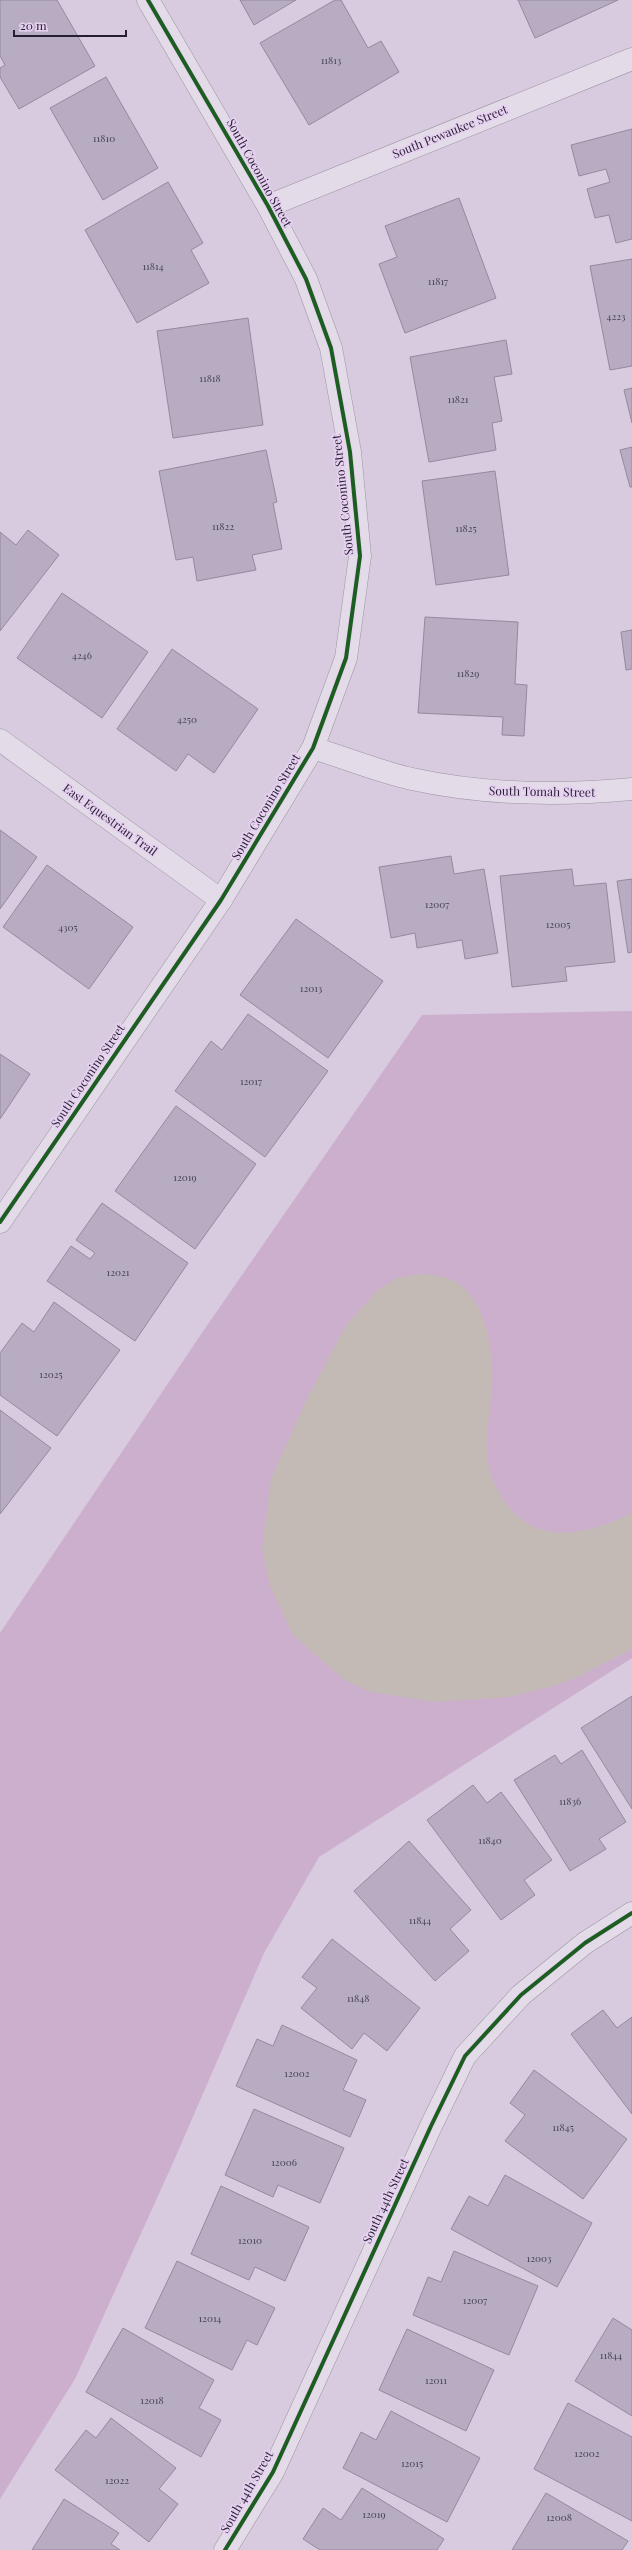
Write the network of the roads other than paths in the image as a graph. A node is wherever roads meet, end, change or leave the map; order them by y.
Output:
1 (148, 0) edge
2 (632, 59) edge
3 (268, 206) junction
4 (0, 740) edge
5 (313, 748) junction
6 (632, 789) edge
7 (220, 900) junction
8 (0, 1222) edge
9 (632, 1913) edge
10 (225, 2550) edge

1 - 3 street, South Coconino Street
2 - 3 street, South Pewaukee Street
3 - 5 street, South Coconino Street
4 - 7 street, East Equestrian Trail
5 - 6 street, South Tomah Street
5 - 7 street, South Coconino Street
7 - 8 street, South Coconino Street
9 - 10 street, South 44th Street

